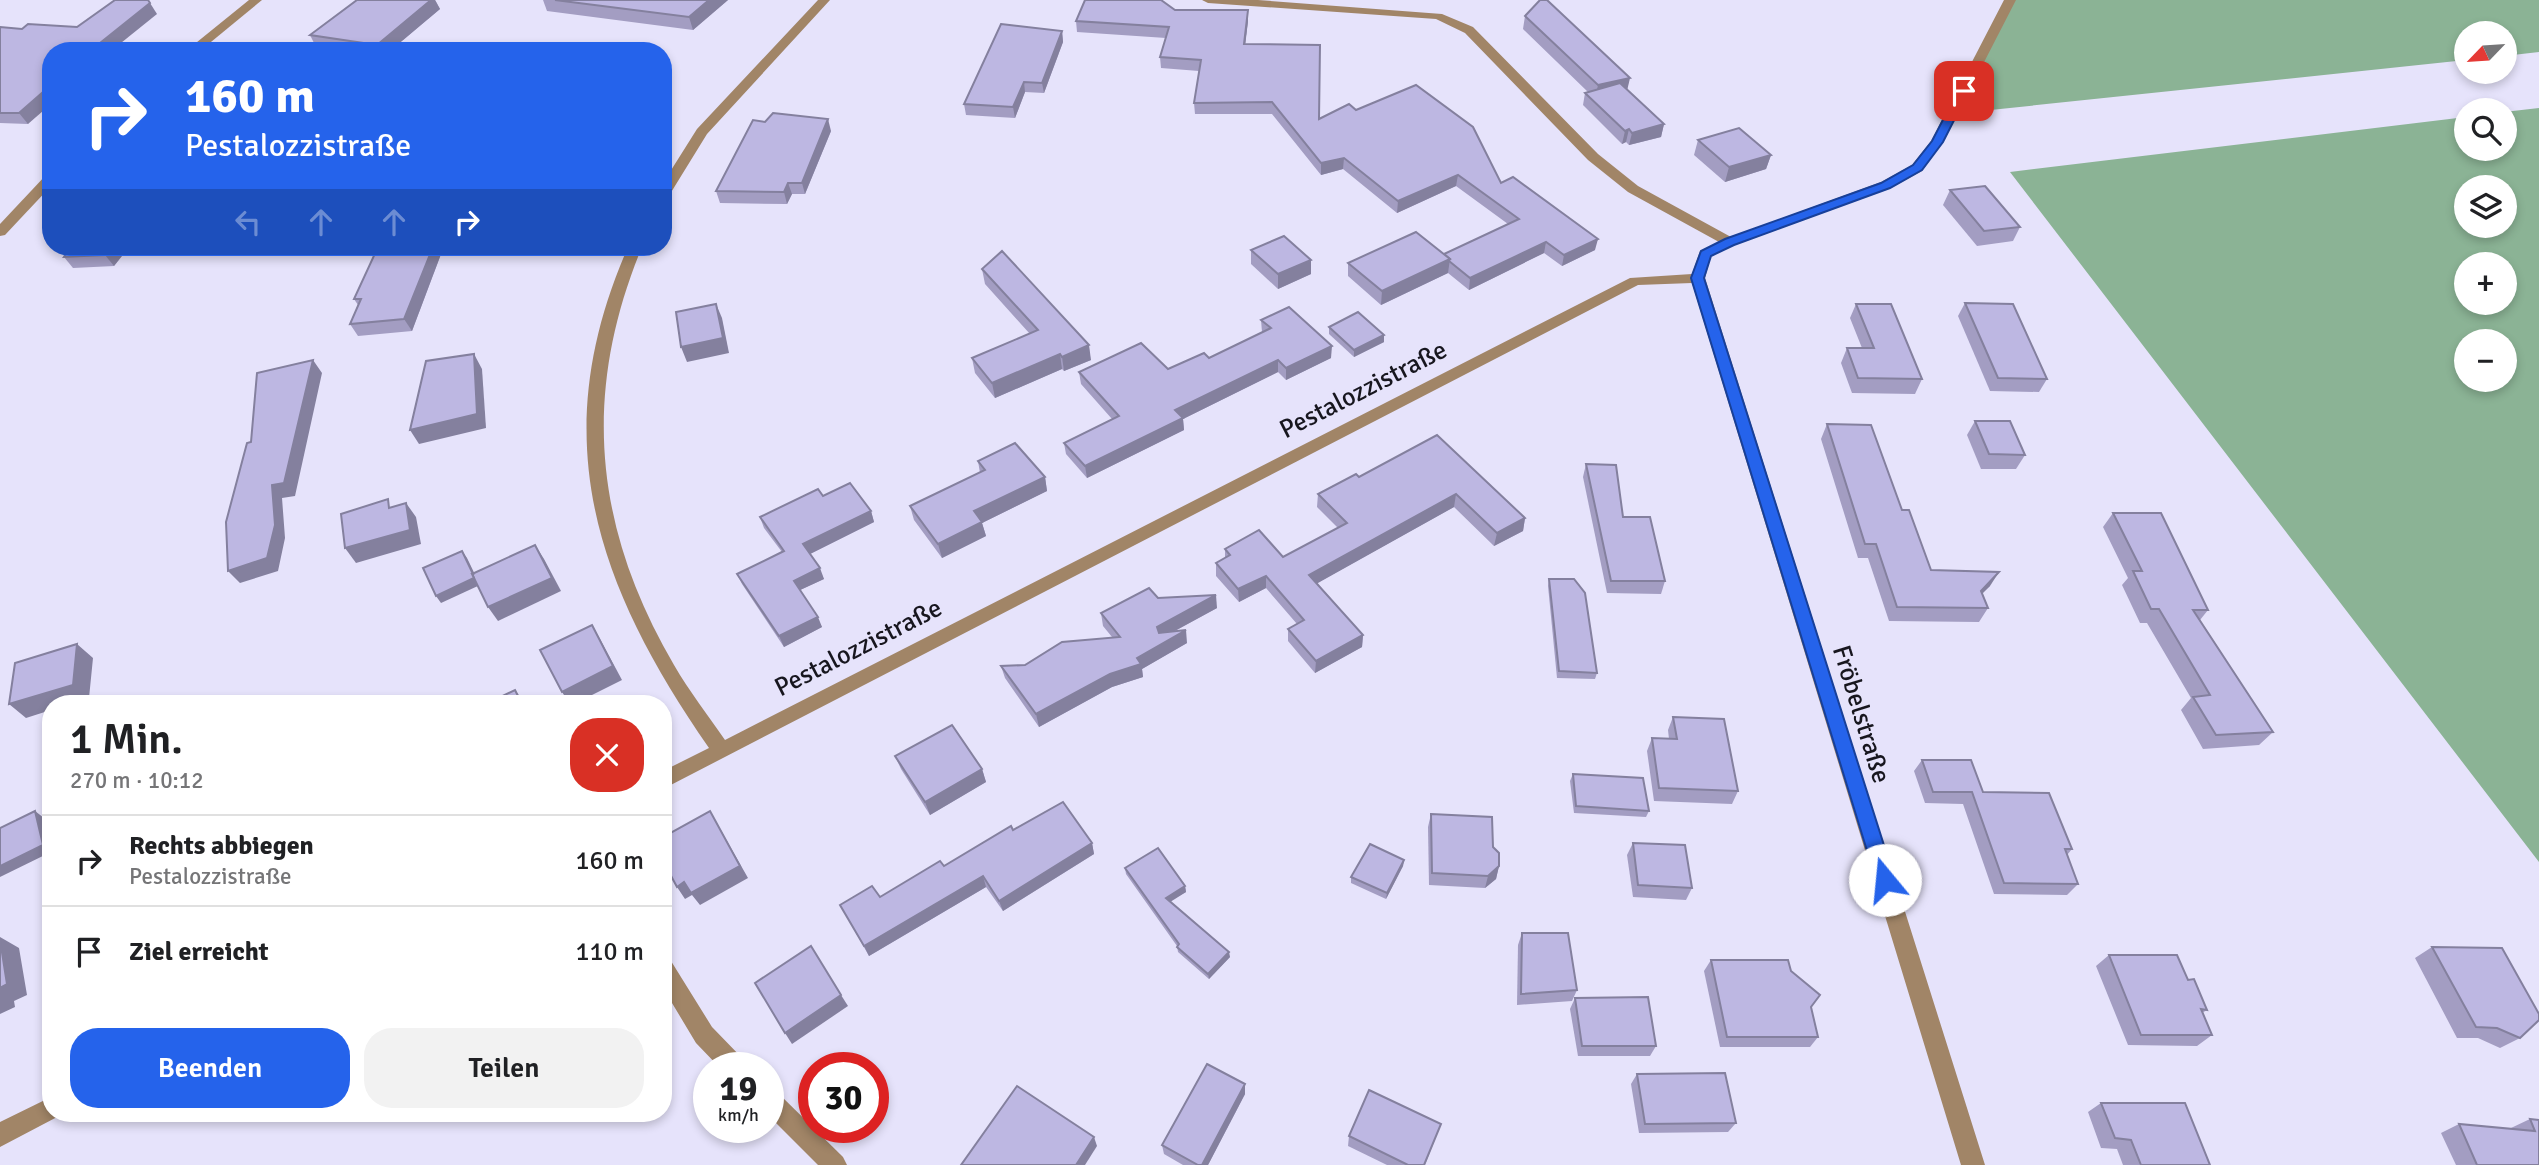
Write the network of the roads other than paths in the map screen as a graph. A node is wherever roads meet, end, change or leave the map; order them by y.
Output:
1 (256, 0) edge
2 (824, 0) edge
3 (1208, 0) edge
4 (2010, 0) edge
5 (203, 42) edge
6 (672, 180) edge
7 (42, 188) edge
8 (0, 232) edge
9 (1730, 242) junction
10 (631, 256) edge
11 (1698, 278) junction
12 (720, 749) junction
13 (672, 775) edge
14 (672, 983) edge
15 (721, 1052) edge
16 (42, 1113) edge
17 (784, 1115) edge
18 (0, 1135) edge
19 (835, 1165) edge
20 (1973, 1165) edge

1 - 5 street
2 - 6 street
3 - 9 street
4 - 9 street
7 - 8 street
9 - 11 street
10 - 12 street
11 - 12 street, Pestalozzistraße
11 - 20 street, Fröbelstraße
12 - 13 street, Pestalozzistraße
14 - 15 street
16 - 18 street
17 - 19 street

